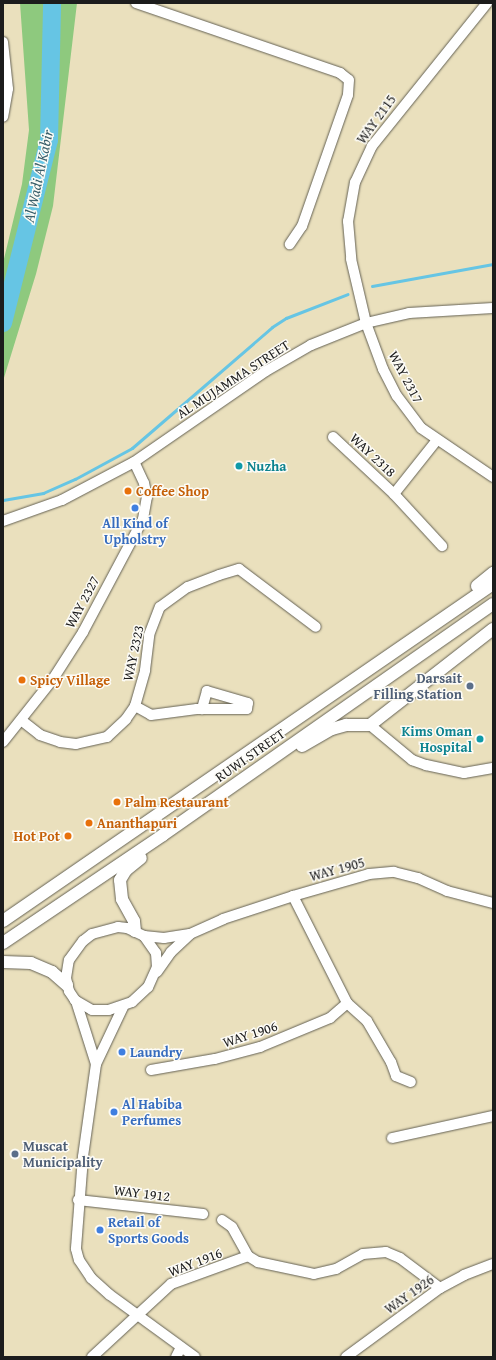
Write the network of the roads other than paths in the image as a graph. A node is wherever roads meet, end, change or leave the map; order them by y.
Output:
1 (136, 3) edge
2 (487, 3) edge
3 (3, 42) edge
4 (3, 117) edge
5 (290, 244) dead end
6 (493, 308) edge
7 (366, 323) junction
8 (333, 437) dead end
9 (437, 440) junction
10 (134, 462) junction
11 (493, 477) edge
12 (394, 494) junction
13 (3, 521) edge
14 (442, 546) dead end
15 (493, 573) edge
16 (493, 584) edge
17 (493, 604) edge
18 (316, 627) dead end
19 (493, 629) edge
20 (387, 655) junction
21 (135, 706) junction
22 (202, 709) dead end
23 (21, 720) junction
24 (370, 725) junction
25 (3, 742) edge
26 (493, 768) edge
27 (257, 769) junction
28 (162, 835) junction
29 (293, 896) junction
30 (493, 903) edge
31 (3, 921) edge
32 (140, 933) junction
33 (190, 934) junction
34 (3, 943) edge
35 (3, 962) edge
36 (154, 976) junction
37 (66, 985) junction
38 (75, 1000) junction
39 (347, 1002) junction
40 (123, 1007) junction
41 (96, 1064) junction
42 (151, 1070) dead end
43 (411, 1082) dead end
44 (493, 1116) edge
45 (392, 1138) dead end
46 (78, 1200) junction
47 (203, 1214) dead end
48 (222, 1220) dead end
49 (248, 1256) junction
50 (493, 1264) edge
51 (440, 1288) junction
52 (138, 1316) junction
53 (181, 1347) junction
54 (92, 1357) edge
55 (176, 1357) edge
56 (195, 1357) edge
57 (346, 1357) edge

1 - 5 street
2 - 7 street, WAY 2115
3 - 4 street
6 - 7 street, AL MUJAMMA STREET
7 - 9 street, WAY 2317
7 - 10 street, AL MUJAMMA STREET
8 - 12 street, WAY 2318
9 - 11 street, WAY 2317
9 - 12 street, WAY 2318
10 - 13 street, AL MUJAMMA STREET
10 - 23 street, WAY 2327
12 - 14 street, WAY 2318
15 - 20 main road
16 - 20 main road, RUWI STREET
17 - 27 main road, RUWI STREET
18 - 21 street, WAY 2323
19 - 24 main road
20 - 31 main road, RUWI STREET
21 - 22 street
21 - 23 street, WAY 2323
23 - 25 street, WAY 2327
24 - 26 street
24 - 27 main road
27 - 28 main road, RUWI STREET
28 - 32 main road
28 - 34 main road, RUWI STREET
29 - 30 street, WAY 1905
29 - 33 street, WAY 1905
29 - 39 street
32 - 33 street, WAY 1905
32 - 36 street
32 - 37 street
33 - 36 street, WAY 1905
35 - 37 main road
36 - 40 street
37 - 38 street
38 - 40 street
38 - 41 street
39 - 42 street, WAY 1906
39 - 43 street
40 - 41 street
41 - 46 street
44 - 45 street
46 - 47 street, WAY 1912
46 - 52 street
48 - 49 street
49 - 51 street
49 - 52 street, WAY 1916
50 - 51 street, WAY 1926
51 - 57 street, WAY 1926
52 - 53 street
52 - 54 street, WAY 1916
53 - 55 street
53 - 56 street

